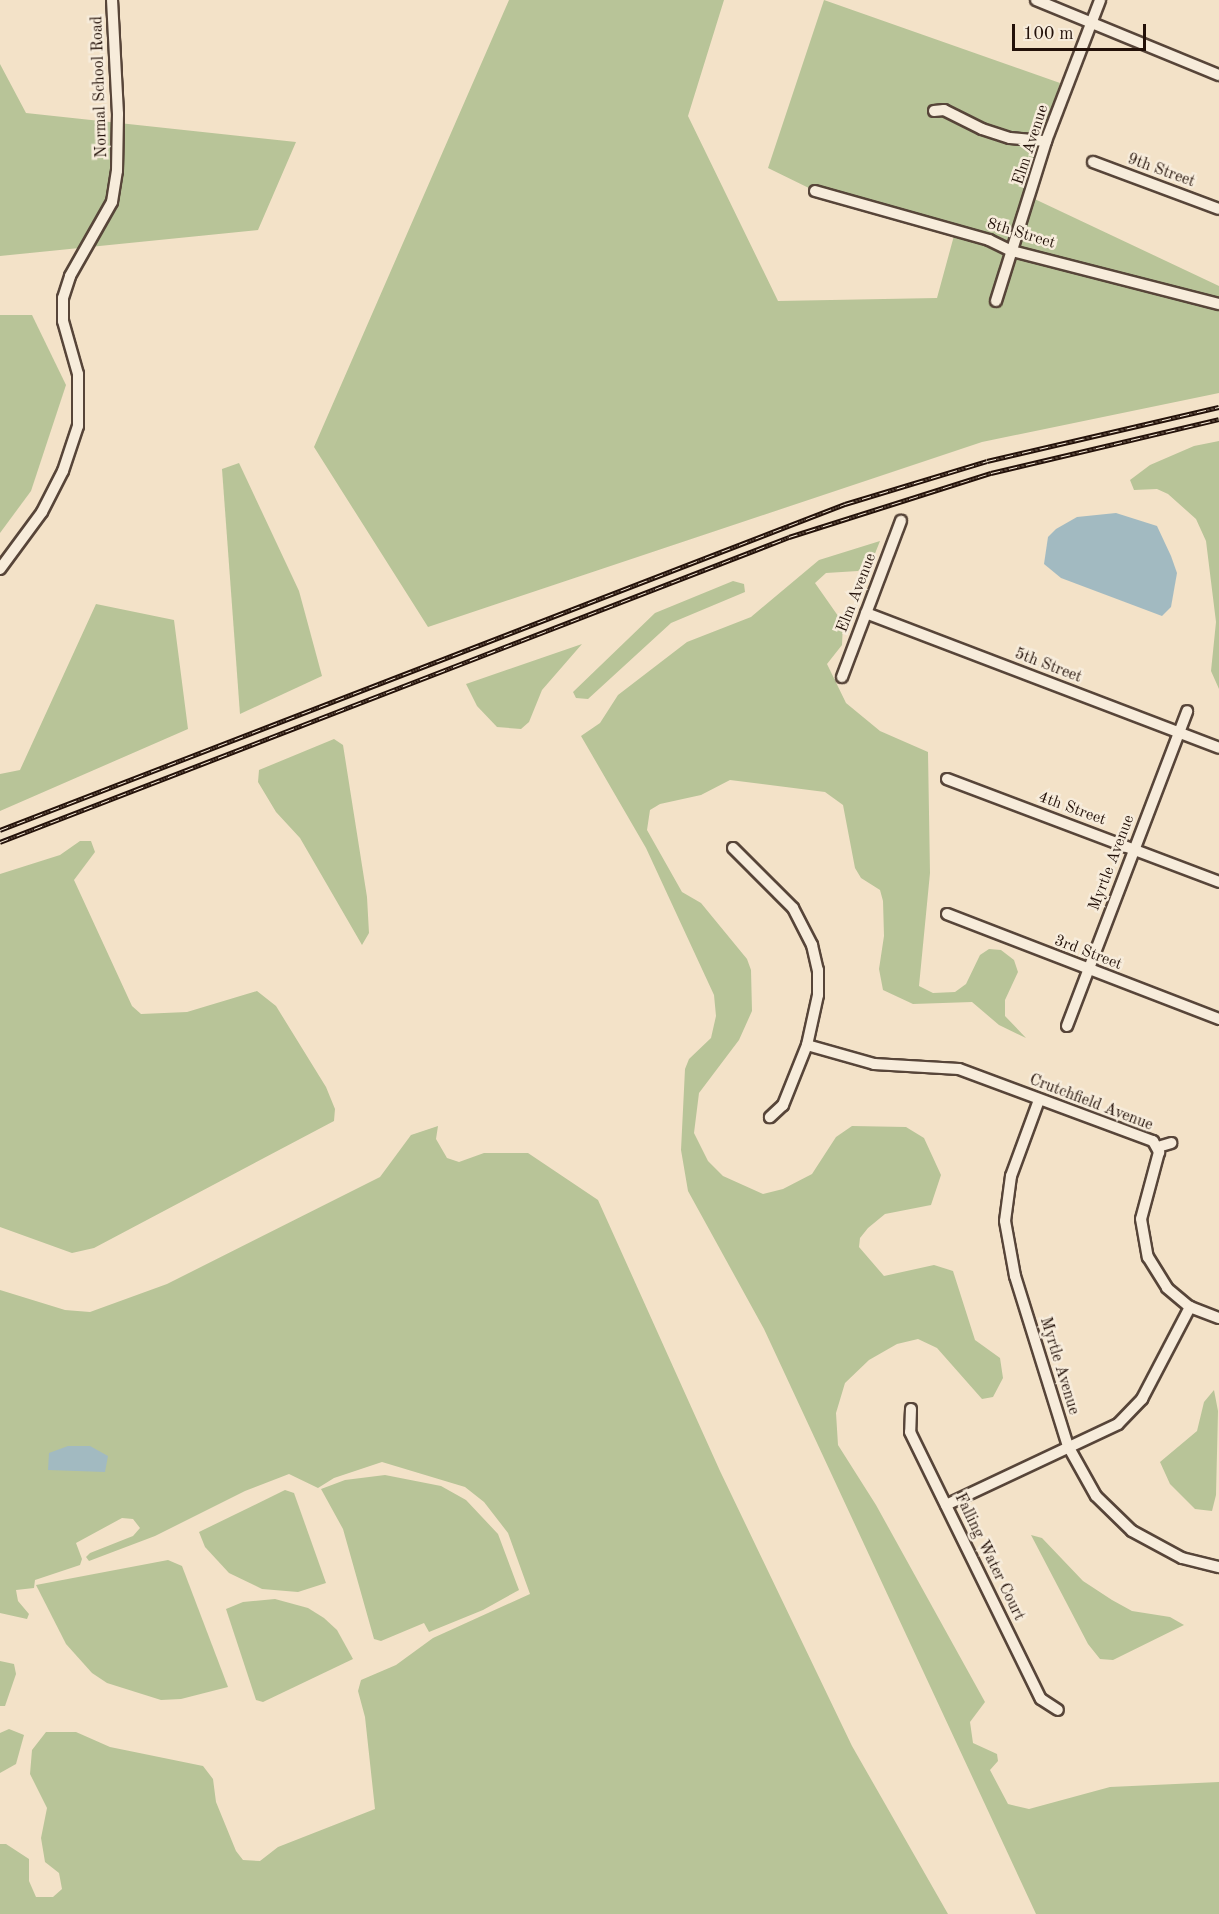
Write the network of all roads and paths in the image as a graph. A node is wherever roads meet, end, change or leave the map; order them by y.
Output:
1 (112, 0) edge
2 (1036, 0) edge
3 (1100, 0) edge
4 (1091, 22) junction
5 (1219, 75) edge
6 (934, 111) dead end
7 (1046, 141) junction
8 (1093, 162) dead end
9 (815, 191) dead end
10 (1219, 208) edge
11 (1012, 251) junction
12 (996, 301) dead end
13 (1219, 304) edge
14 (901, 521) dead end
15 (0, 569) edge
16 (866, 613) junction
17 (842, 677) dead end
18 (1187, 711) dead end
19 (1178, 732) junction
20 (1219, 748) edge
21 (947, 779) dead end
22 (734, 848) dead end
23 (1134, 848) junction
24 (1219, 882) edge
25 (947, 914) dead end
26 (1088, 969) junction
27 (1219, 1019) edge
28 (1067, 1026) dead end
29 (807, 1045) junction
30 (1039, 1100) junction
31 (770, 1117) dead end
32 (1171, 1143) dead end
33 (1158, 1147) junction
34 (1190, 1307) junction
35 (1219, 1318) edge
36 (911, 1409) dead end
37 (1068, 1446) junction
38 (946, 1505) junction
39 (1219, 1567) edge
40 (1058, 1710) dead end

1 - 15 street, Normal School Road
2 - 4 street
3 - 4 street, Elm Avenue
4 - 5 street
4 - 7 street, Elm Avenue
6 - 7 street
7 - 11 street, Elm Avenue
8 - 10 street, 9th Street
9 - 11 street, 8th Street
11 - 12 street, Elm Avenue
11 - 13 street, 8th Street
14 - 16 street, Elm Avenue
16 - 17 street, Elm Avenue
16 - 19 street, 5th Street
18 - 19 street, Myrtle Avenue
19 - 20 street, 5th Street
19 - 23 street, Myrtle Avenue
21 - 23 street, 4th Street
22 - 29 street
23 - 24 street, 4th Street
23 - 26 street, Myrtle Avenue
25 - 26 street, 3rd Street
26 - 27 street, 3rd Street
26 - 28 street, Myrtle Avenue
29 - 30 street, Crutchfield Avenue
29 - 31 street
30 - 33 street, Crutchfield Avenue
30 - 37 street, Myrtle Avenue
32 - 33 street
33 - 34 street, Crutchfield Avenue
34 - 35 street, Crutchfield Avenue
34 - 37 street
36 - 38 street, Falling Water Court
37 - 38 street
37 - 39 street, Myrtle Avenue
38 - 40 street, Falling Water Court

